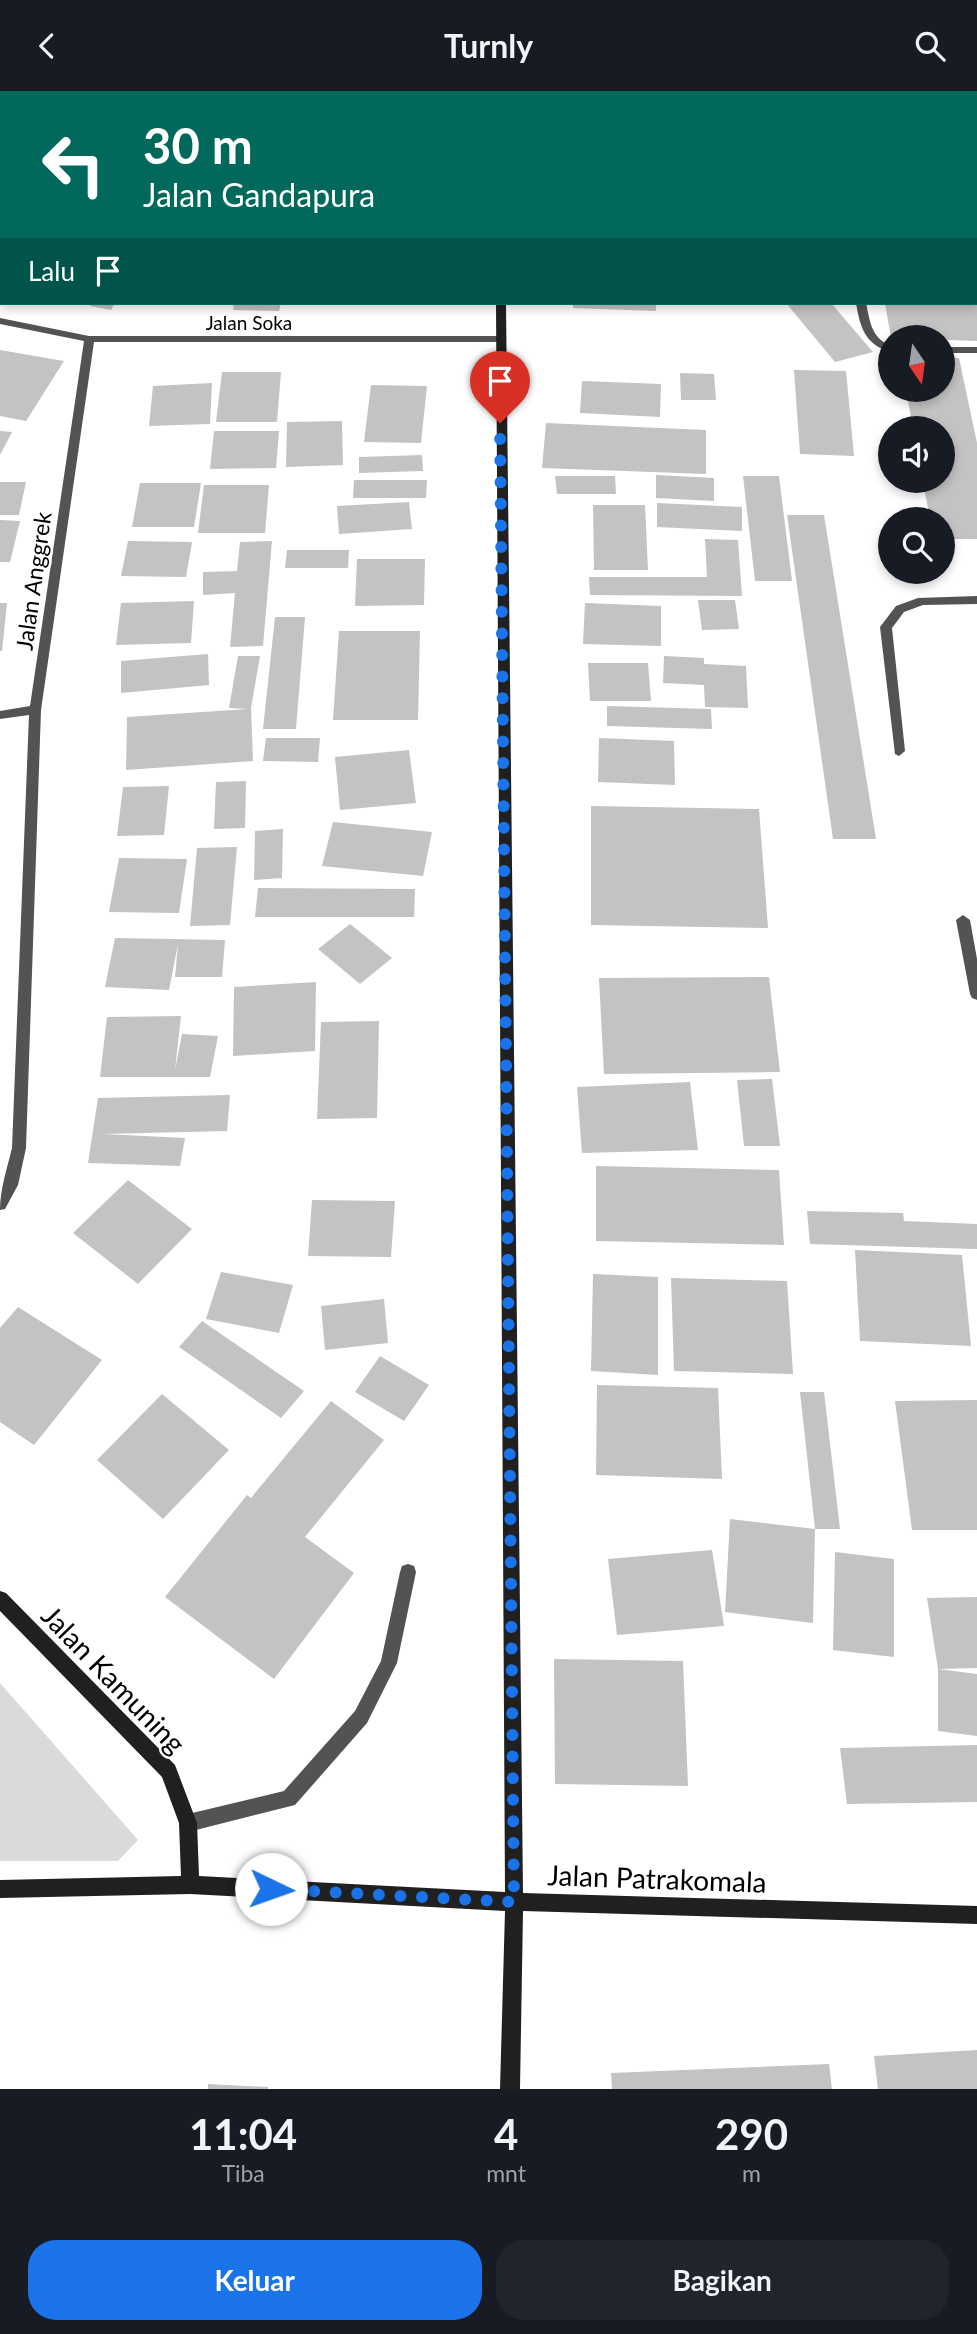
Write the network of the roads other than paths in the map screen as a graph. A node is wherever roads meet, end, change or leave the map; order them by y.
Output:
1 (500, 305) edge
2 (862, 305) edge
3 (0, 321) edge
4 (89, 339) junction
5 (499, 339) junction
6 (878, 343) edge
7 (956, 350) edge
8 (977, 351) edge
9 (977, 600) edge
10 (36, 709) junction
11 (0, 715) edge
12 (899, 751) dead end
13 (963, 919) dead end
14 (977, 994) edge
15 (0, 1204) edge
16 (408, 1572) dead end
17 (0, 1599) edge
18 (188, 1823) junction
19 (190, 1885) junction
20 (0, 1889) edge
21 (514, 1902) junction
22 (977, 1915) edge
23 (510, 2089) edge

1 - 5 street
2 - 6 street
3 - 4 street, Jalan Soka
4 - 5 street, Jalan Soka
4 - 10 street, Jalan Anggrek
5 - 21 street
7 - 8 street
9 - 12 street
10 - 11 street
10 - 15 street, Jalan Anggrek
13 - 14 street
16 - 18 street
17 - 18 street, Jalan Kamuning
18 - 19 street, Jalan Kamuning
19 - 20 street, Jalan Patrakomala
19 - 21 street, Jalan Patrakomala
21 - 22 street, Jalan Patrakomala
21 - 23 street

